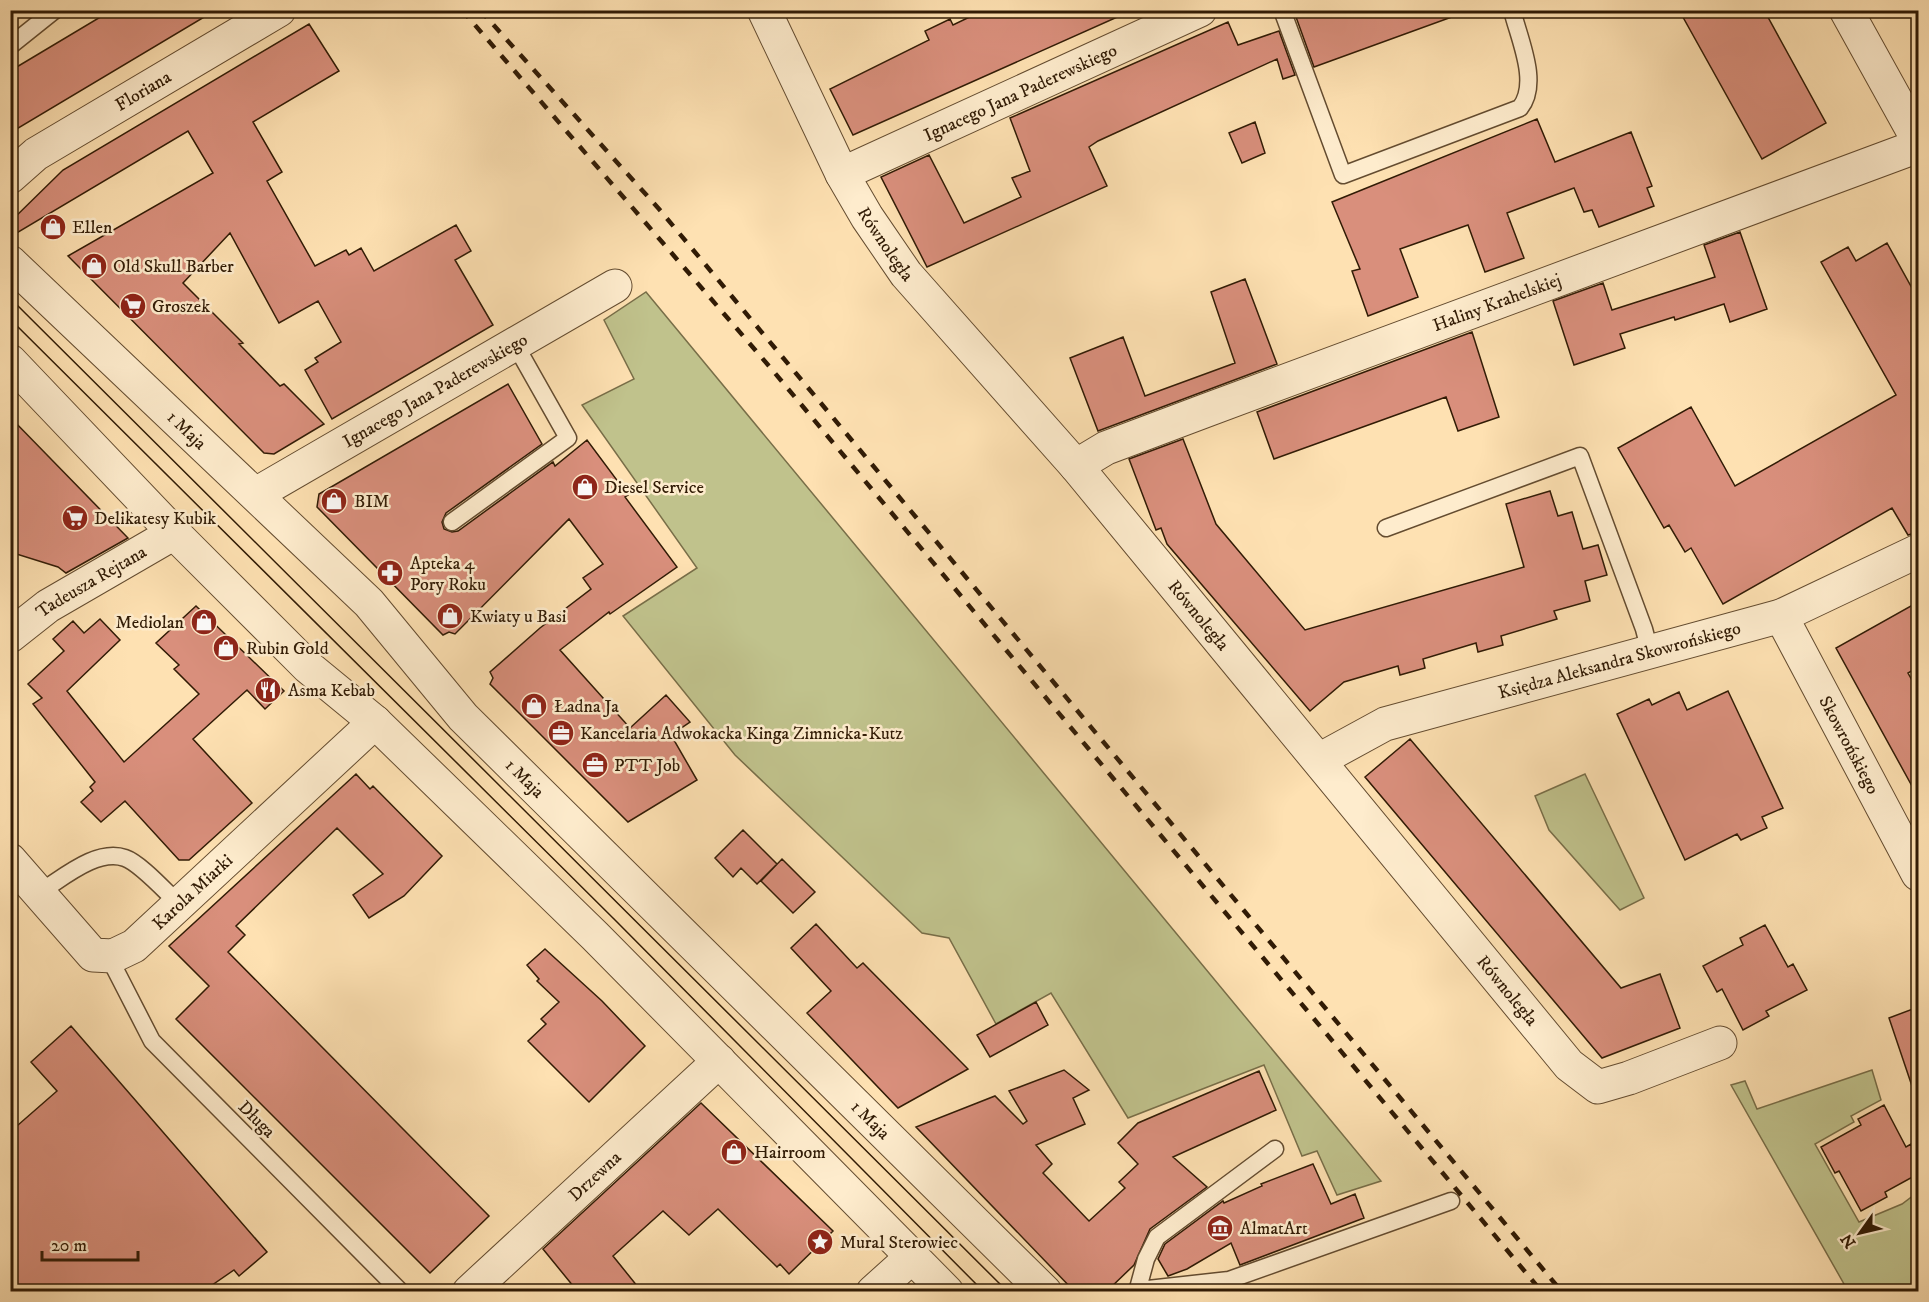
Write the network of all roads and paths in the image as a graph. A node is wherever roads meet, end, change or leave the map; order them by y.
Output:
1 (56, 10) edge
2 (279, 10) edge
3 (764, 10) edge
4 (1200, 10) edge
5 (1282, 10) edge
6 (1512, 10) edge
7 (1846, 10) edge
8 (242, 19) edge
9 (10, 46) edge
10 (1918, 141) edge
11 (1918, 146) edge
12 (842, 174) junction
13 (10, 177) edge
14 (10, 261) edge
15 (615, 286) dead end
16 (516, 346) junction
17 (10, 361) edge
18 (1076, 466) junction
19 (256, 494) junction
20 (452, 522) dead end
21 (1386, 528) dead end
22 (174, 533) junction
23 (1918, 551) edge
24 (1781, 616) junction
25 (10, 636) edge
26 (1650, 652) junction
27 (375, 722) junction
28 (1319, 760) junction
29 (10, 860) edge
30 (1918, 874) edge
31 (40, 892) junction
32 (179, 904) junction
33 (113, 956) junction
34 (1720, 1043) dead end
35 (719, 1061) junction
36 (1275, 1149) dead end
37 (1451, 1201) dead end
38 (914, 1256) junction
39 (1138, 1291) edge
40 (401, 1292) edge
41 (469, 1292) edge
42 (873, 1292) edge
43 (947, 1292) edge
44 (1045, 1292) edge

1 - 9 lane
2 - 8 street, Floriana
3 - 12 street, Równoległa
4 - 12 street, Ignacego Jana Paderewskiego
5 - 6 lane
7 - 10 street
8 - 13 street, Floriana
11 - 18 street, Haliny Krahelskiej
12 - 18 street, Równoległa
14 - 19 street, 1 Maja
15 - 16 street, Ignacego Jana Paderewskiego
16 - 19 street, Ignacego Jana Paderewskiego
16 - 20 lane
17 - 22 street
18 - 28 street, Równoległa
19 - 44 street, 1 Maja
21 - 26 lane
22 - 25 street, Tadeusza Rejtana
22 - 27 street
23 - 24 street, Księdza Aleksandra Skowrońskiego
24 - 26 street, Księdza Aleksandra Skowrońskiego
24 - 30 street, Skowrońskiego
26 - 28 street, Księdza Aleksandra Skowrońskiego
27 - 32 street, Karola Miarki
27 - 35 street
28 - 34 street, Równoległa
29 - 31 street
31 - 32 lane
31 - 33 street
32 - 33 street, Karola Miarki
33 - 40 lane, Długa
35 - 38 street
35 - 41 street, Drzewna
36 - 39 lane
37 - 39 lane
38 - 42 street
38 - 43 street

